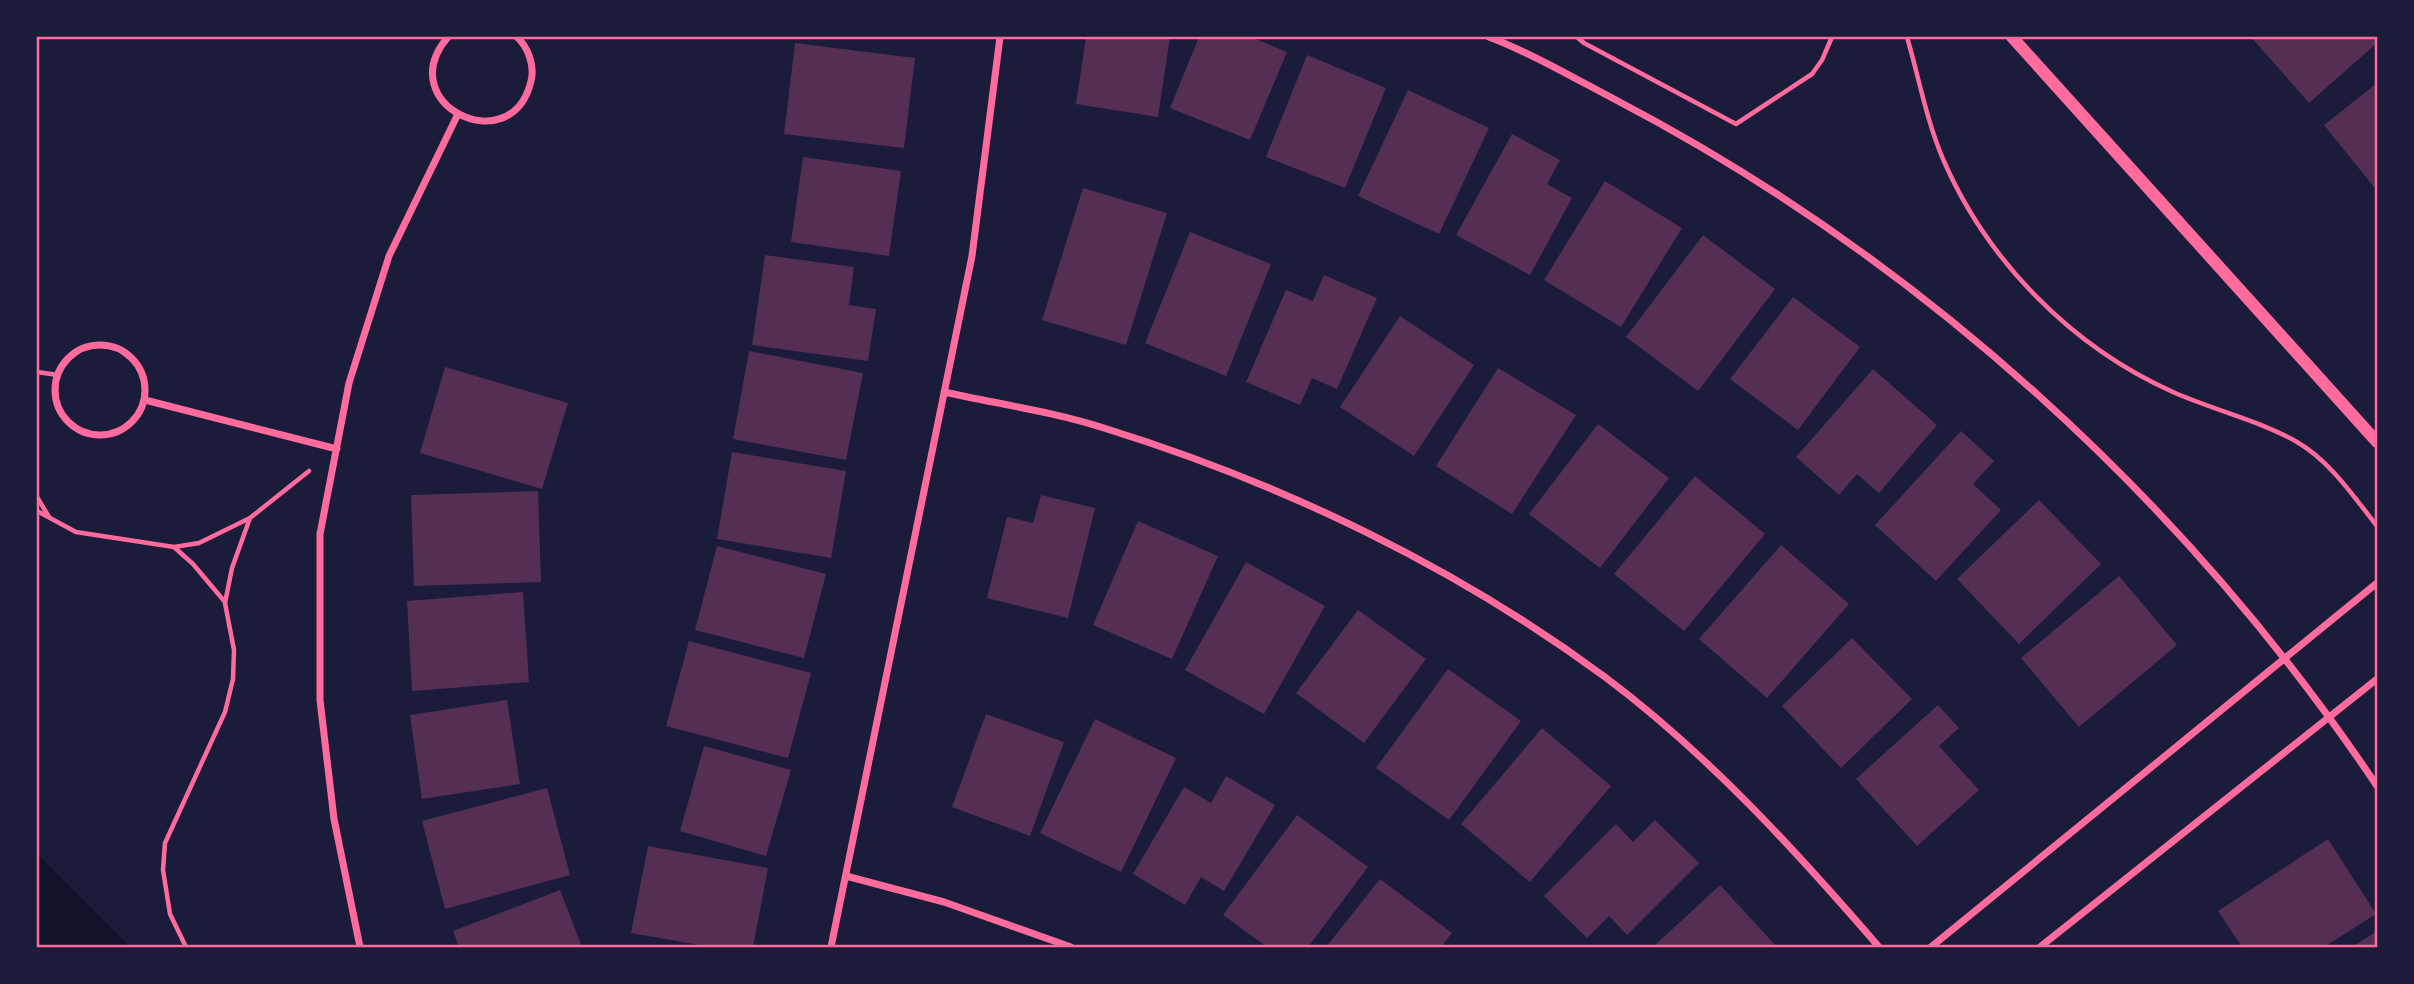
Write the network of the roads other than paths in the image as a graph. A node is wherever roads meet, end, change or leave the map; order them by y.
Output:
1 (448, 37) edge
2 (517, 37) edge
3 (1000, 37) edge
4 (1489, 37) edge
5 (1516, 37) edge
6 (2012, 37) edge
7 (1513, 46) junction
8 (457, 116) junction
9 (944, 392) junction
10 (145, 400) junction
11 (2377, 442) edge
12 (337, 449) junction
13 (2377, 583) edge
14 (2284, 659) junction
15 (2377, 679) edge
16 (2331, 716) junction
17 (2377, 786) edge
18 (846, 876) junction
19 (360, 947) edge
20 (831, 947) edge
21 (1071, 947) edge
22 (1879, 947) edge
23 (1931, 947) edge
24 (2040, 947) edge

1 - 8 street
2 - 8 street
3 - 9 street
4 - 7 street
5 - 7 street
6 - 11 street
7 - 14 street
8 - 12 street
9 - 18 street
9 - 22 street
10 - 10 street
10 - 12 street
12 - 19 street
13 - 14 street
14 - 16 street
14 - 23 street
15 - 16 street
16 - 17 street
16 - 24 street
18 - 20 street
18 - 21 street

